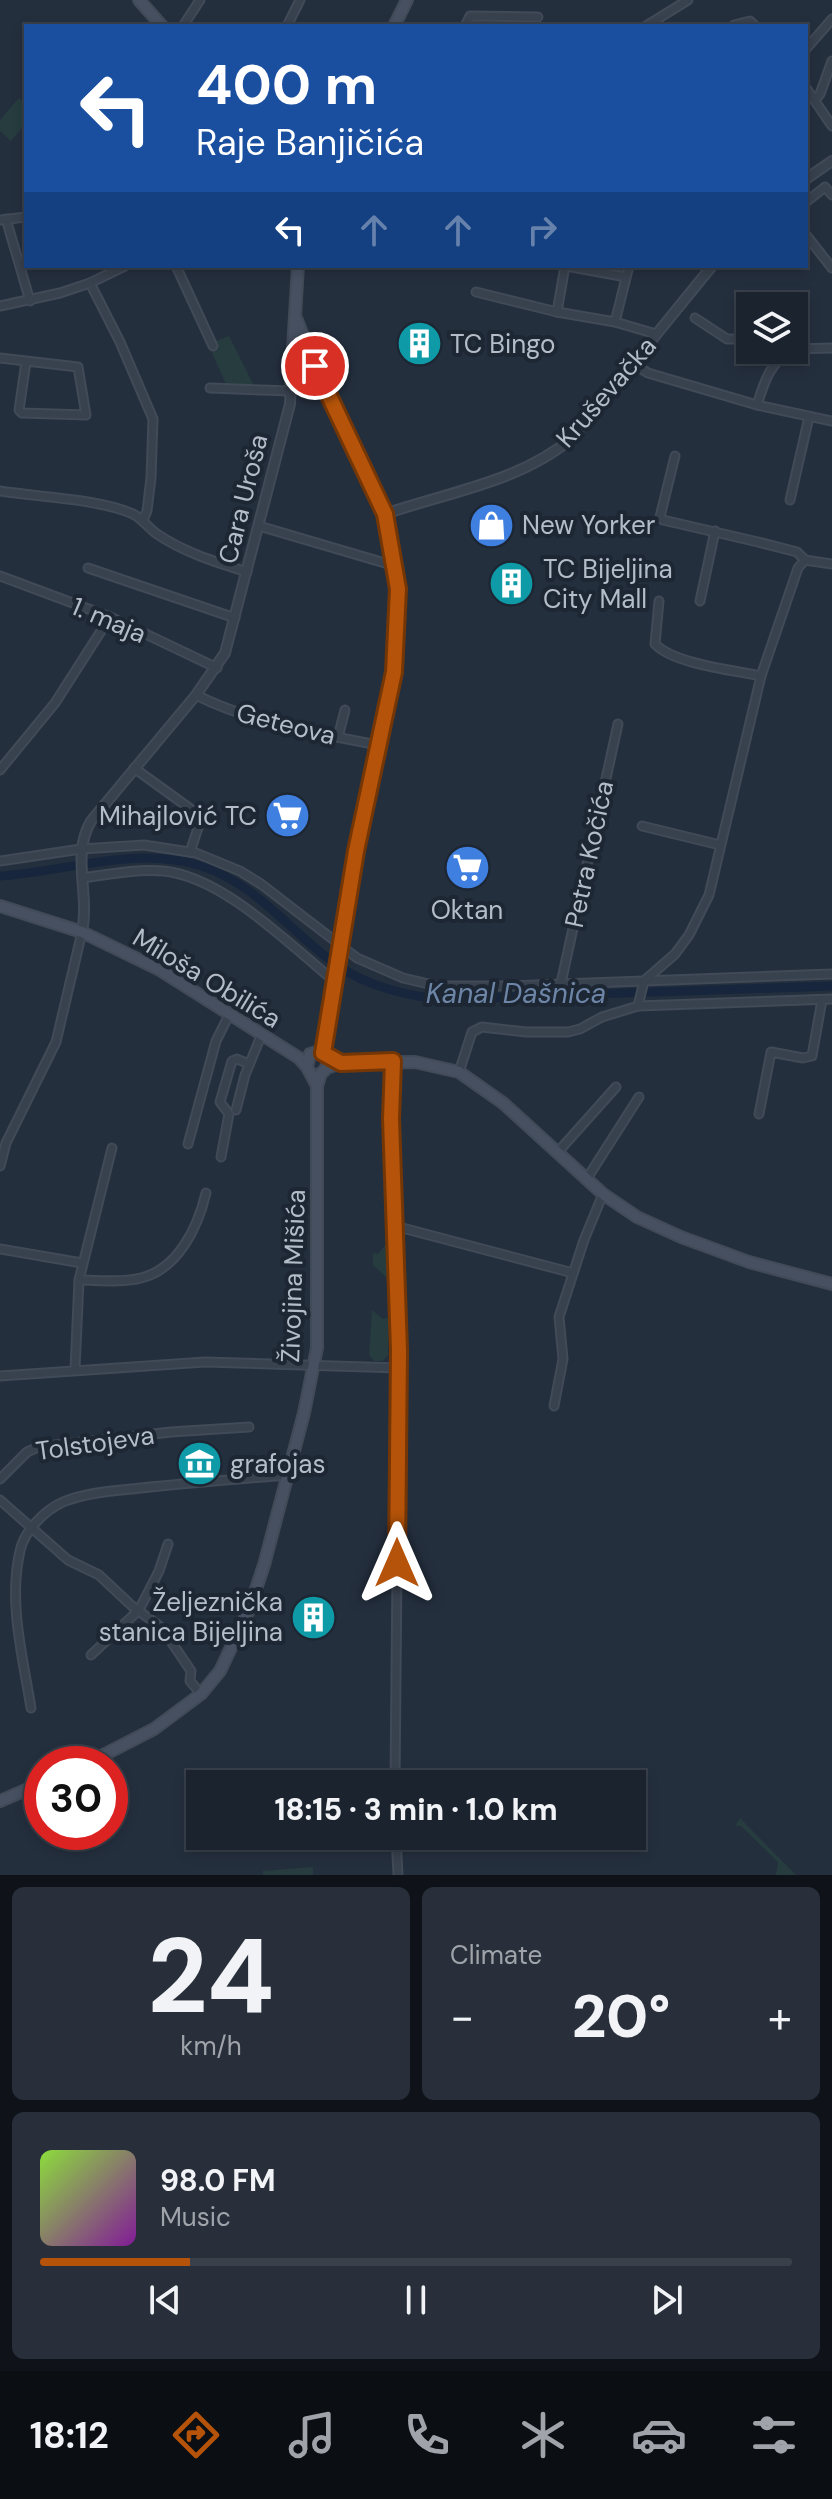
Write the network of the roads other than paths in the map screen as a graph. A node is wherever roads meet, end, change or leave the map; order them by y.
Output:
1 (200, 0) edge
2 (300, 0) edge
3 (407, 0) edge
4 (688, 0) edge
5 (144, 2) edge
6 (538, 17) dead end
7 (832, 19) edge
8 (160, 24) edge
9 (184, 24) edge
10 (288, 24) edge
11 (395, 24) edge
12 (466, 24) edge
13 (649, 24) edge
14 (808, 47) edge
15 (832, 61) edge
16 (808, 91) edge
17 (815, 100) junction
18 (832, 126) edge
19 (832, 161) edge
20 (808, 177) edge
21 (832, 195) edge
22 (808, 200) edge
23 (24, 217) edge
24 (3, 220) edge
25 (808, 238) edge
26 (121, 268) edge
27 (177, 268) edge
28 (298, 268) edge
29 (566, 268) edge
30 (577, 268) edge
31 (628, 268) edge
32 (710, 268) edge
33 (832, 268) edge
34 (626, 277) junction
35 (90, 283) junction
36 (476, 292) dead end
37 (30, 301) junction
38 (0, 306) edge
39 (557, 312) junction
40 (296, 318) junction
41 (695, 318) dead end
42 (615, 322) junction
43 (656, 334) junction
44 (736, 339) edge
45 (213, 346) dead end
46 (832, 348) edge
47 (808, 349) edge
48 (0, 358) edge
49 (26, 362) junction
50 (632, 363) junction
51 (773, 364) edge
52 (315, 366) junction
53 (290, 387) junction
54 (210, 388) dead end
55 (757, 405) junction
56 (809, 417) junction
57 (832, 421) edge
58 (675, 456) dead end
59 (0, 491) edge
60 (790, 500) dead end
61 (385, 514) junction
62 (143, 520) junction
63 (259, 526) junction
64 (715, 531) junction
65 (805, 560) junction
66 (832, 564) edge
67 (395, 566) junction
68 (88, 568) dead end
69 (247, 572) junction
70 (0, 576) edge
71 (659, 601) dead end
72 (700, 601) dead end
73 (110, 617) junction
74 (235, 618) junction
75 (217, 668) junction
76 (761, 676) junction
77 (196, 695) junction
78 (345, 710) dead end
79 (618, 724) dead end
80 (338, 737) junction
81 (378, 745) junction
82 (134, 768) junction
83 (0, 770) edge
84 (642, 826) dead end
85 (720, 845) junction
86 (81, 851) junction
87 (190, 852) junction
88 (0, 861) edge
89 (83, 877) junction
90 (0, 906) edge
91 (82, 932) junction
92 (340, 945) junction
93 (832, 974) edge
94 (334, 977) junction
95 (561, 983) junction
96 (643, 984) junction
97 (832, 999) edge
98 (822, 1000) junction
99 (639, 1003) junction
100 (230, 1013) junction
101 (261, 1036) junction
102 (312, 1059) junction
103 (393, 1061) junction
104 (341, 1063) junction
105 (249, 1064) junction
106 (324, 1070) junction
107 (459, 1072) junction
108 (317, 1086) junction
109 (616, 1087) dead end
110 (639, 1097) dead end
111 (236, 1110) dead end
112 (759, 1114) dead end
113 (188, 1144) dead end
114 (112, 1148) dead end
115 (557, 1153) junction
116 (221, 1157) dead end
117 (0, 1166) edge
118 (586, 1180) junction
119 (206, 1193) dead end
120 (603, 1194) junction
121 (395, 1226) junction
122 (0, 1249) edge
123 (82, 1263) junction
124 (573, 1273) junction
125 (79, 1280) junction
126 (832, 1284) edge
127 (315, 1366) junction
128 (398, 1368) junction
129 (75, 1369) junction
130 (0, 1376) edge
131 (554, 1406) dead end
132 (249, 1427) dead end
133 (287, 1475) junction
134 (0, 1479) edge
135 (0, 1500) edge
136 (33, 1527) junction
137 (168, 1544) dead end
138 (139, 1610) junction
139 (91, 1655) dead end
140 (201, 1694) junction
141 (31, 1708) dead end
142 (121, 1746) edge
143 (395, 1770) edge
144 (24, 1791) edge
145 (0, 1801) edge
146 (397, 1850) edge
147 (398, 1875) edge

1 - 9 street
2 - 10 street
3 - 11 main road
4 - 13 street
5 - 8 main road
6 - 12 street
7 - 14 street
15 - 17 street
16 - 17 street
17 - 18 street
19 - 20 street
21 - 22 street
23 - 24 street
24 - 37 street
25 - 33 street
26 - 35 street
27 - 45 street
28 - 40 main road
29 - 39 street
30 - 34 street
31 - 34 street
32 - 43 street, Kruševačka
34 - 42 street
35 - 37 street
35 - 62 street
36 - 39 street
37 - 38 street
39 - 42 street
40 - 52 main road
40 - 53 main road
41 - 44 street
42 - 43 street
43 - 50 street, Kruševačka
46 - 47 street
48 - 49 street
49 - 49 street
50 - 55 street
50 - 61 street, Kruševačka
51 - 55 street
52 - 53 street
52 - 61 main road
53 - 54 street
53 - 63 street, Cara Uroša
55 - 56 street
56 - 57 street
56 - 60 street
58 - 64 street
59 - 62 street
61 - 67 main road
62 - 69 street
63 - 67 street
63 - 69 street, Cara Uroša
64 - 65 street
64 - 72 street
65 - 66 street
65 - 76 street
67 - 81 main road
68 - 74 street
69 - 74 street, Cara Uroša
70 - 73 street, 1. maja
71 - 76 street
73 - 75 street, 1. maja
73 - 83 street
74 - 75 street, Cara Uroša
75 - 77 street, Cara Uroša
76 - 85 street
77 - 80 street, Geteova
77 - 82 street, Cara Uroša
78 - 80 street
79 - 95 street, Petra Kočića
80 - 81 street, Geteova
81 - 92 main road
82 - 86 street, Cara Uroša
82 - 87 street
84 - 85 street, Petra Kočića
85 - 96 street
86 - 87 street
86 - 88 street
86 - 89 street, Cara Uroša
87 - 92 street
89 - 91 street, Cara Uroša
89 - 94 street
90 - 91 main road, Miloša Obilića
91 - 100 main road, Miloša Obilića
91 - 117 street
92 - 94 main road
92 - 95 street
93 - 96 street
94 - 102 main road
95 - 96 street
96 - 99 street
97 - 98 street
98 - 99 street
98 - 112 street
99 - 107 street
100 - 101 main road, Miloša Obilića
100 - 113 street
101 - 102 main road, Miloša Obilića
101 - 105 street
102 - 104 main road
102 - 106 main road
102 - 106 main road
102 - 108 main road
103 - 104 main road
103 - 107 main road
103 - 121 street
104 - 106 main road
105 - 111 street
105 - 116 street
106 - 108 main road
107 - 115 main road
108 - 127 main road, Živojina Mišića
109 - 115 street
110 - 118 street
114 - 123 street
115 - 118 main road
118 - 120 main road
119 - 125 street
120 - 124 street
120 - 126 main road
121 - 124 street
121 - 128 street
122 - 123 street
123 - 125 street
124 - 131 street
125 - 129 street
127 - 128 street
127 - 129 street
127 - 133 main road, Živojina Mišića
128 - 143 street
129 - 130 street
132 - 134 street, Tolstojeva
133 - 136 street, Tolstojeva
133 - 140 main road, Živojina Mišića
135 - 136 street
136 - 138 street
136 - 141 street
137 - 138 street
138 - 139 street
138 - 140 street
140 - 142 main road, Živojina Mišića
144 - 145 main road
146 - 147 street

